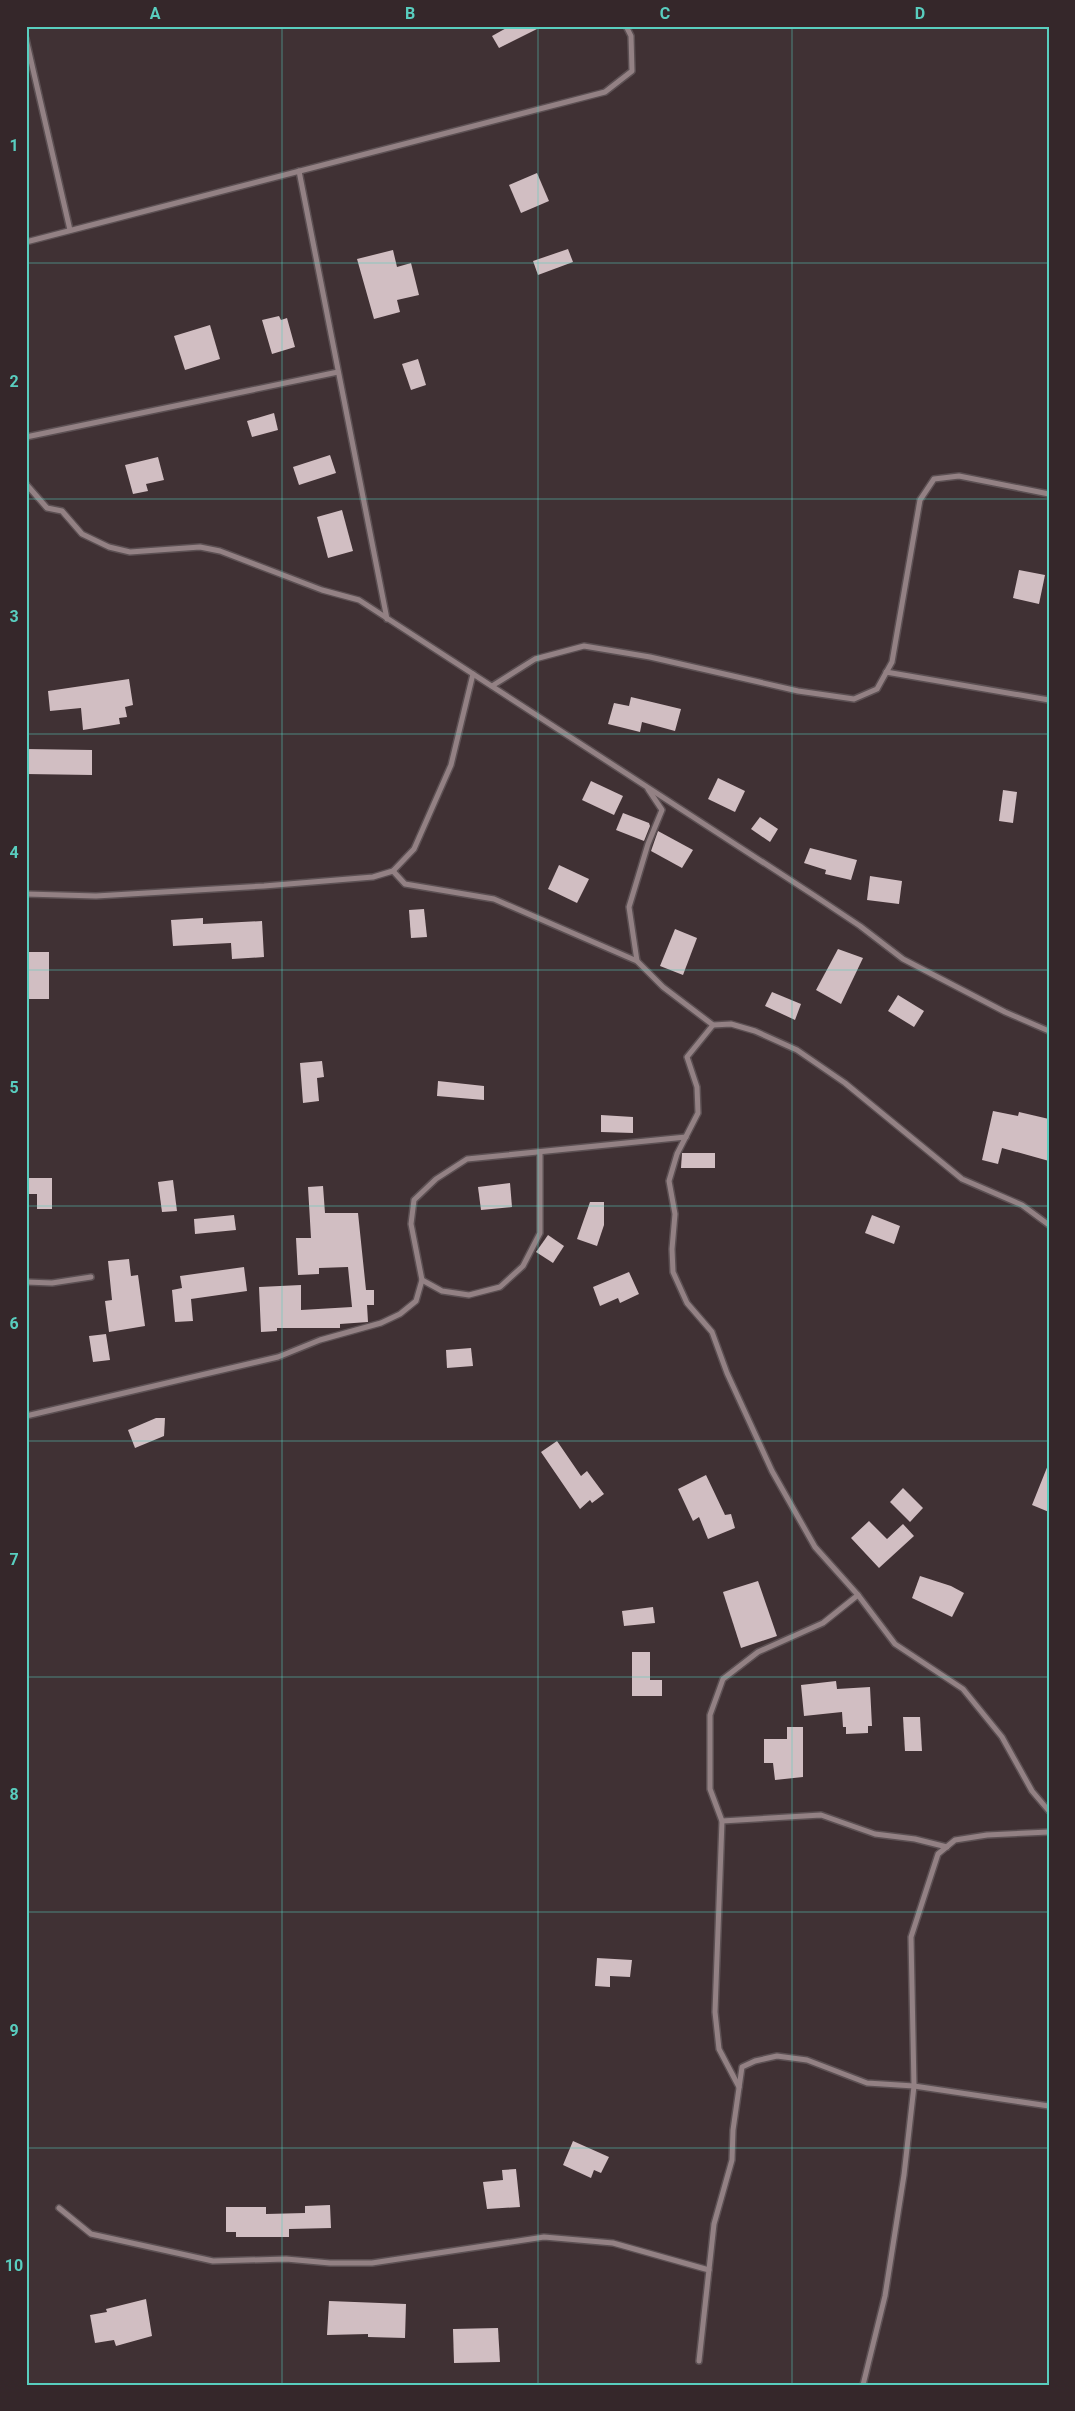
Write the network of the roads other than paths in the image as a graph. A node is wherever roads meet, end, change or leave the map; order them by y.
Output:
1 (626, 26) edge
2 (26, 39) edge
3 (299, 171) junction
4 (70, 230) junction
5 (26, 242) edge
6 (338, 372) junction
7 (26, 437) edge
8 (26, 484) edge
9 (1049, 494) edge
10 (387, 619) junction
11 (886, 672) junction
12 (473, 674) junction
13 (492, 686) junction
14 (1049, 700) edge
15 (648, 789) junction
16 (393, 871) junction
17 (26, 894) edge
18 (637, 961) junction
19 (712, 1025) junction
20 (1049, 1031) edge
21 (686, 1137) junction
22 (540, 1152) junction
23 (1049, 1225) edge
24 (91, 1276) dead end
25 (422, 1280) junction
26 (26, 1282) edge
27 (26, 1416) edge
28 (858, 1595) junction
29 (1049, 1811) edge
30 (722, 1821) junction
31 (1049, 1832) edge
32 (947, 1847) junction
33 (914, 2086) junction
34 (739, 2088) junction
35 (1049, 2106) edge
36 (59, 2208) dead end
37 (708, 2270) junction
38 (699, 2361) dead end
39 (863, 2385) edge

1 - 3 street
2 - 4 street
3 - 4 street
3 - 6 street
4 - 5 street
6 - 7 street
6 - 10 street
8 - 10 street
9 - 11 street
10 - 12 street
11 - 13 street
11 - 14 street
12 - 13 street
12 - 16 street
13 - 15 street
15 - 18 street
15 - 20 street
16 - 17 street
16 - 18 street
18 - 19 street
19 - 21 street
19 - 23 street
21 - 22 street
21 - 28 street
22 - 25 street
22 - 25 street
24 - 26 street
25 - 27 street
28 - 29 street
28 - 30 street
30 - 32 street
30 - 34 street
31 - 32 street
32 - 33 street
33 - 34 street
33 - 35 street
33 - 39 street
34 - 37 street
36 - 37 street
37 - 38 street

